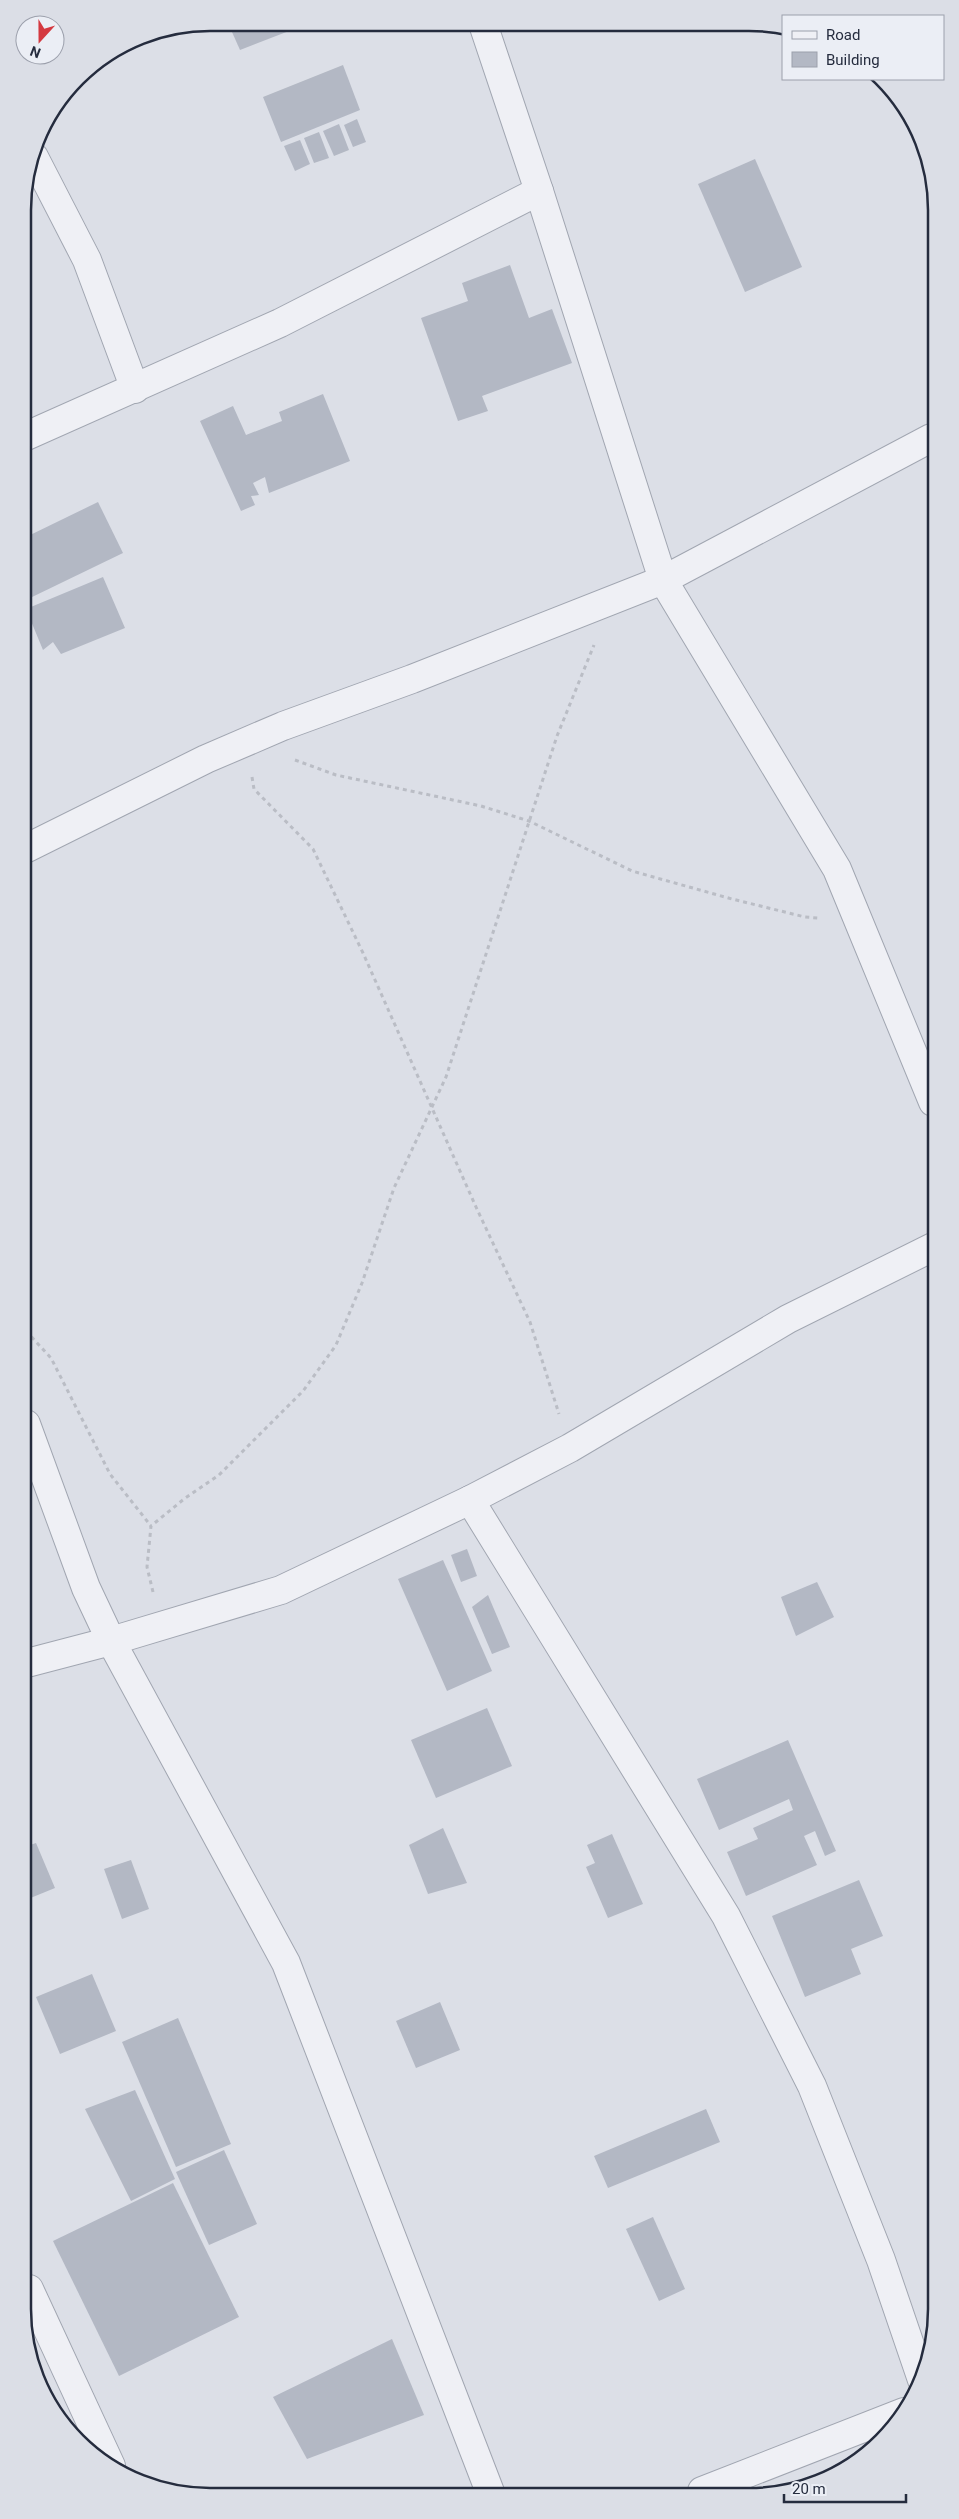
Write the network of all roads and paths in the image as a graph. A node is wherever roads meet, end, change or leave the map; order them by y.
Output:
1 (485, 31) edge
2 (37, 163) edge
3 (539, 190) junction
4 (135, 389) junction
5 (31, 434) edge
6 (928, 440) edge
7 (662, 580) junction
8 (611, 600) junction
9 (248, 742) junction
10 (529, 821) junction
11 (31, 846) edge
12 (856, 921) junction
13 (928, 1090) edge
14 (431, 1110) junction
15 (928, 1249) edge
16 (31, 1336) edge
17 (31, 1438) edge
18 (570, 1448) junction
19 (470, 1500) junction
20 (151, 1526) junction
21 (162, 1625) junction
22 (111, 1641) junction
23 (31, 1662) edge
24 (31, 2293) edge
25 (918, 2367) edge
26 (892, 2417) edge
27 (106, 2454) edge
28 (488, 2488) edge
29 (710, 2488) edge

1 - 3 street
2 - 4 street
3 - 4 street
3 - 7 street
4 - 5 street
6 - 7 street
7 - 8 street
7 - 12 street
8 - 9 street
8 - 10 path
9 - 10 path
9 - 11 street
9 - 14 path
10 - 12 path
10 - 14 path
12 - 13 street
14 - 18 path
14 - 20 path
15 - 18 street
16 - 20 path
17 - 22 street
18 - 19 street
19 - 21 street
19 - 25 street
20 - 21 path
21 - 22 street
22 - 23 street
22 - 28 street
24 - 27 street
26 - 29 street

